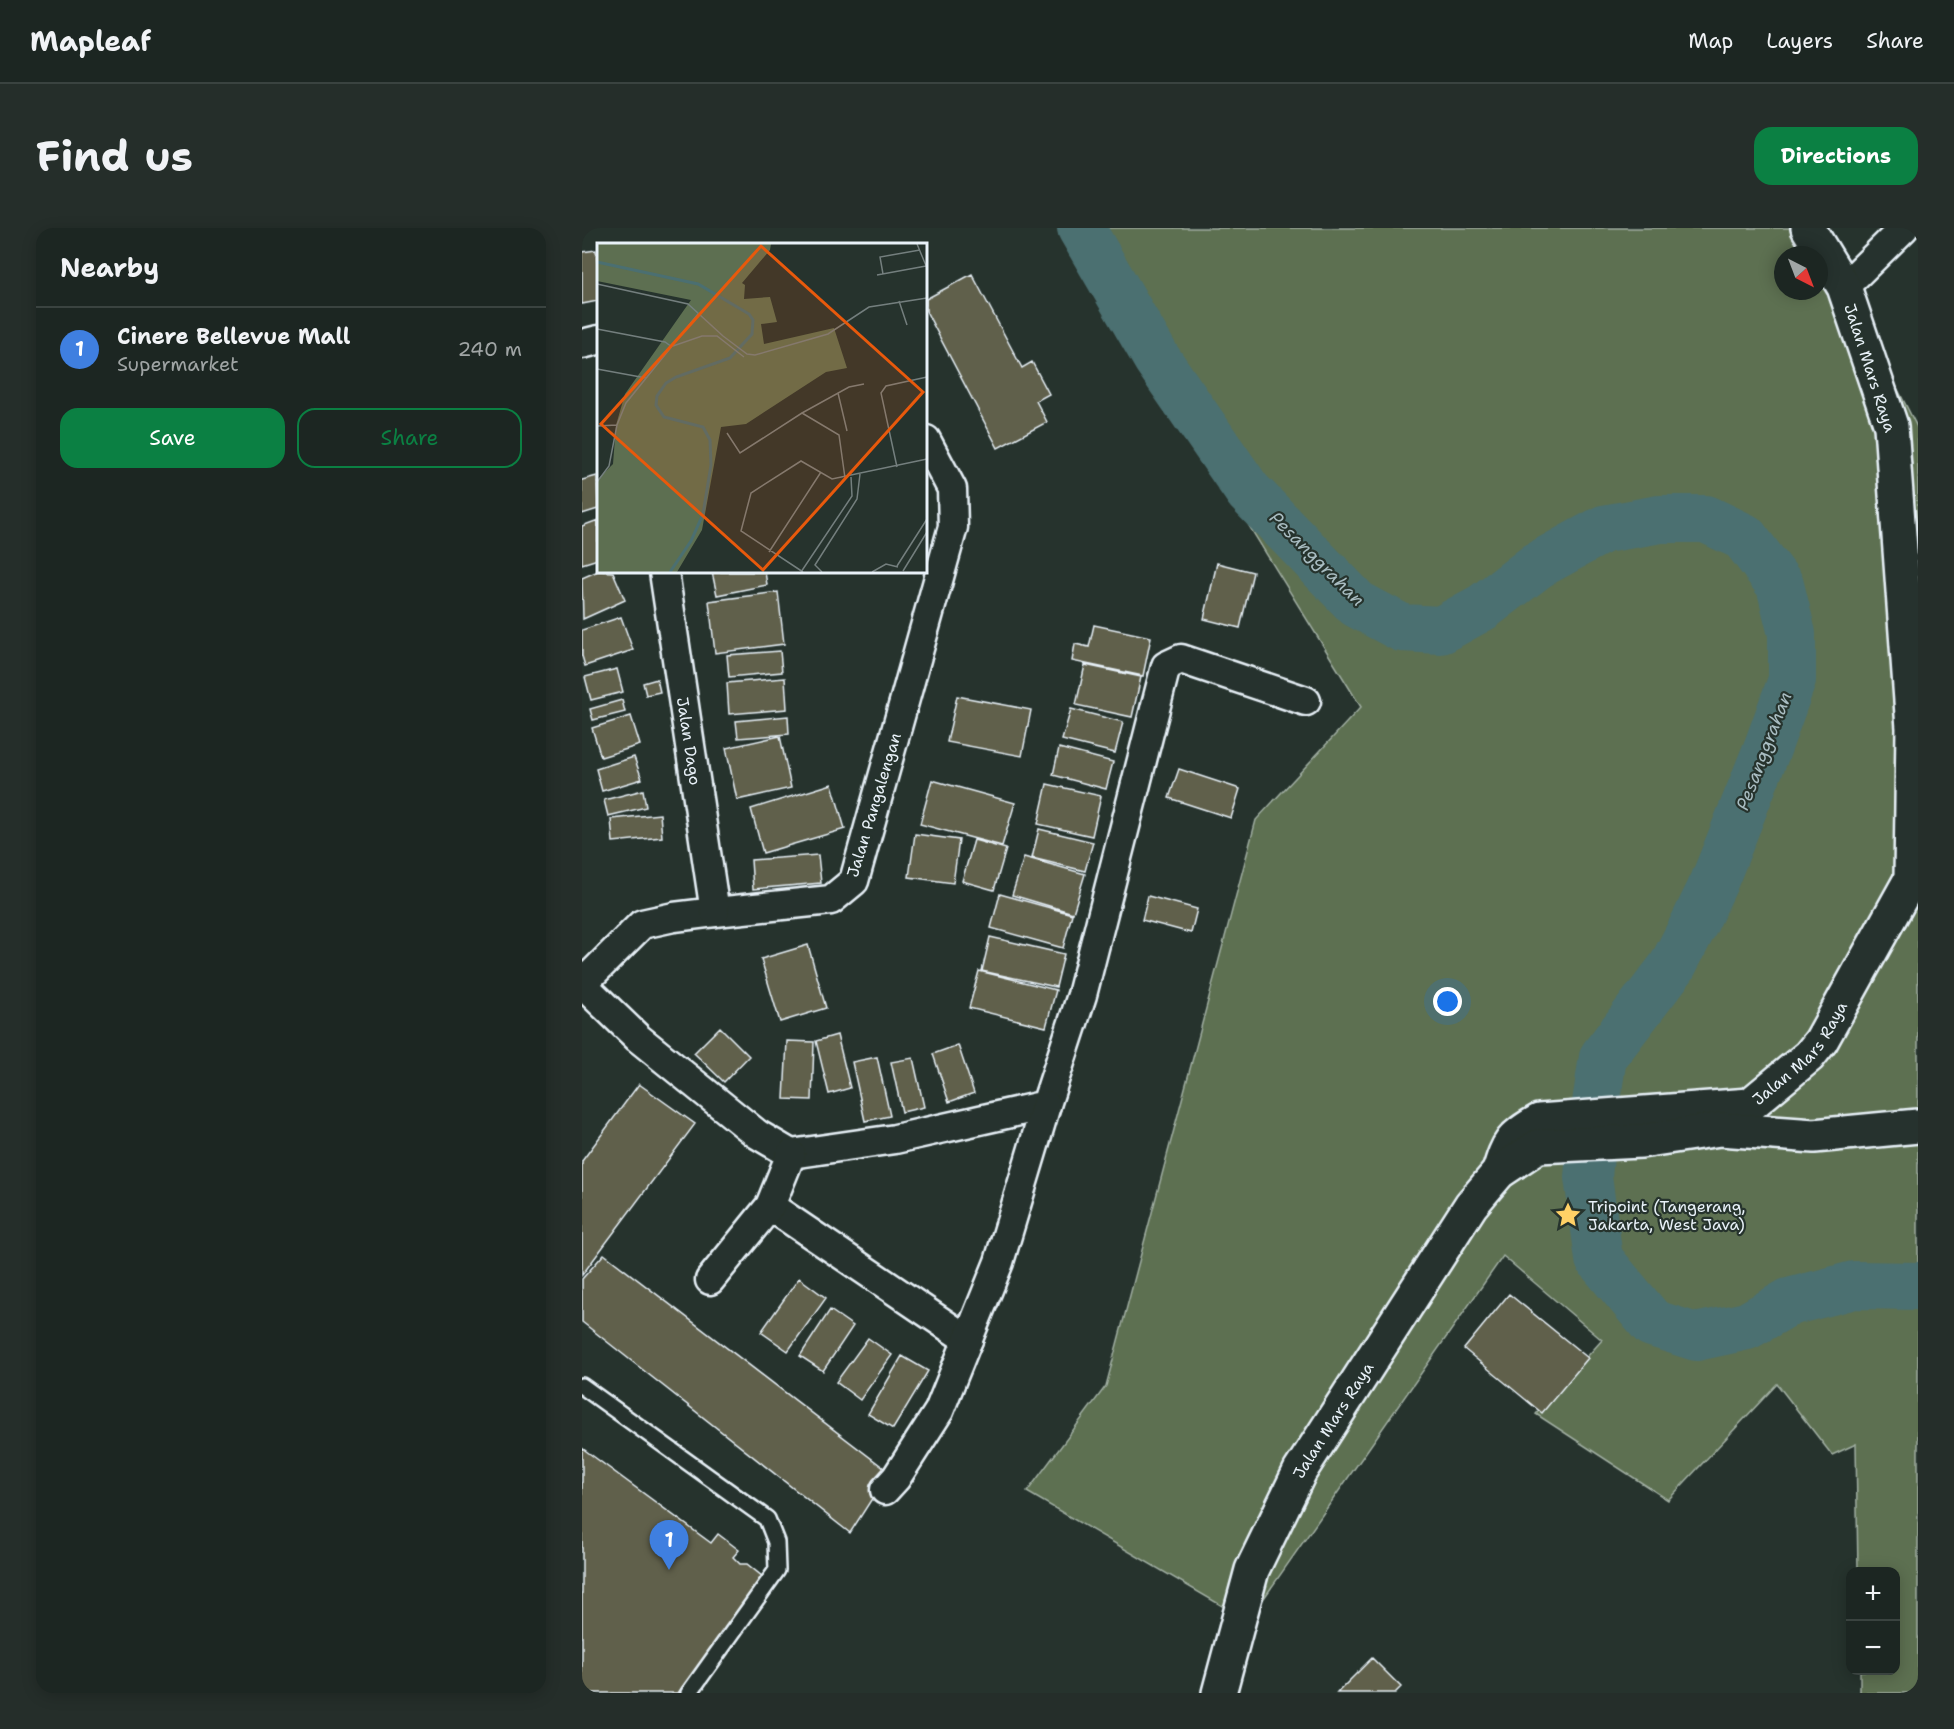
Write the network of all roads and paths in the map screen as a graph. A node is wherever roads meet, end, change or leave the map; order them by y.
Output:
1 (1808, 228) edge
2 (1904, 228) edge
3 (1844, 287) junction
4 (597, 340) edge
5 (582, 344) edge
6 (927, 442) edge
7 (664, 573) edge
8 (1911, 617) edge
9 (1306, 701) dead end
10 (1915, 877) edge
11 (715, 912) junction
12 (582, 984) edge
13 (1046, 1105) junction
14 (1918, 1126) edge
15 (1640, 1128) junction
16 (791, 1155) junction
17 (770, 1206) junction
18 (710, 1281) dead end
19 (968, 1340) junction
20 (582, 1386) edge
21 (885, 1490) dead end
22 (689, 1693) edge
23 (1219, 1693) edge

1 - 3 street, Jalan Mars Raya
2 - 3 street
3 - 8 street, Jalan Mars Raya
4 - 5 street
6 - 11 street, Jalan Pangalengan
7 - 11 street, Jalan Dago
8 - 10 street, Jalan Mars Raya
9 - 13 street
10 - 15 street, Jalan Mars Raya
11 - 12 street, Jalan Pangalengan
12 - 16 street
13 - 16 street
13 - 19 street
14 - 15 street, Jalan Mars Raya
15 - 23 street, Jalan Mars Raya
16 - 17 street
17 - 18 street
17 - 19 street
19 - 21 street
20 - 22 lane

